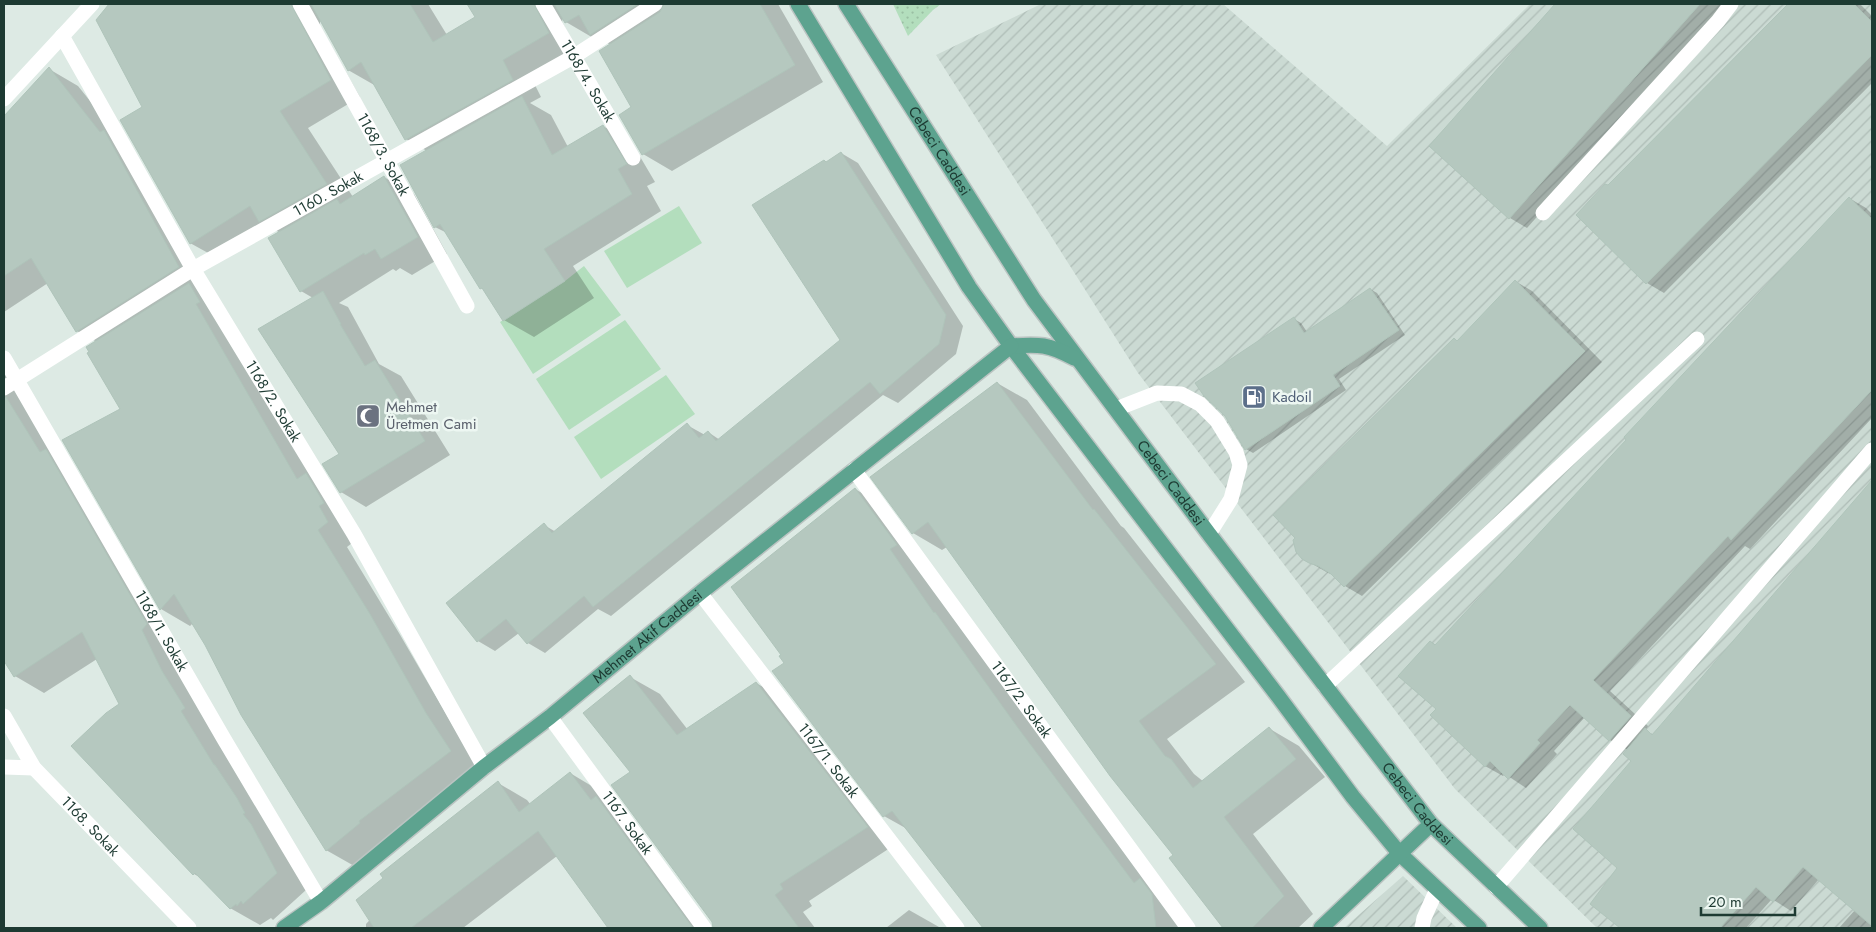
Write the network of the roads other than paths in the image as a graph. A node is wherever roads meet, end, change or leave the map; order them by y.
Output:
1 (92, 4) edge
2 (300, 4) edge
3 (543, 4) edge
4 (655, 4) edge
5 (798, 4) edge
6 (846, 4) edge
7 (1731, 4) edge
8 (62, 36) junction
9 (573, 57) junction
10 (4, 99) edge
11 (633, 158) dead end
12 (387, 161) junction
13 (1543, 213) dead end
14 (192, 268) junction
15 (466, 306) dead end
16 (1697, 339) dead end
17 (1011, 346) junction
18 (4, 358) edge
19 (1080, 362) junction
20 (10, 384) edge
21 (1116, 409) junction
22 (1872, 450) edge
23 (854, 470) junction
24 (1208, 534) junction
25 (700, 593) junction
26 (1325, 686) junction
27 (4, 716) edge
28 (550, 717) junction
29 (4, 767) edge
30 (484, 767) junction
31 (34, 768) junction
32 (1431, 824) junction
33 (1400, 854) junction
34 (1496, 887) junction
35 (1437, 889) junction
36 (321, 902) junction
37 (189, 928) edge
38 (284, 928) edge
39 (704, 928) edge
40 (957, 928) edge
41 (1188, 928) edge
42 (1321, 928) edge
43 (1422, 928) edge
44 (1479, 928) edge
45 (1540, 928) edge

1 - 8 street
2 - 12 street, 1168/3. Sokak
3 - 9 street, 1168/4. Sokak
4 - 9 street, 1160. Sokak
5 - 17 main road
6 - 19 main road, Cebeci Caddesi
7 - 13 street
8 - 10 street
8 - 14 street, 1168/2. Sokak
9 - 11 street, 1168/4. Sokak
9 - 12 street, 1160. Sokak
12 - 14 street, 1160. Sokak
12 - 15 street, 1168/3. Sokak
14 - 20 street, 1160. Sokak
14 - 30 street, 1168/2. Sokak
16 - 26 street
17 - 19 main road
17 - 23 main road, Mehmet Akif Caddesi
17 - 33 main road
18 - 20 street, 1168/1. Sokak
19 - 21 main road, Cebeci Caddesi
20 - 36 street, 1168/1. Sokak
21 - 24 main road, Cebeci Caddesi
21 - 24 street
22 - 34 street
23 - 25 main road, Mehmet Akif Caddesi
23 - 41 street, 1167/2. Sokak
24 - 26 main road, Cebeci Caddesi
25 - 28 main road, Mehmet Akif Caddesi
25 - 40 street, 1167/1. Sokak
26 - 32 main road, Cebeci Caddesi
27 - 31 street, 1168. Sokak
28 - 30 main road, Mehmet Akif Caddesi
28 - 39 street, 1167. Sokak
29 - 31 street
30 - 36 main road, Mehmet Akif Caddesi
31 - 37 street, 1168. Sokak
32 - 33 main road
32 - 34 main road, Cebeci Caddesi
33 - 35 main road
33 - 42 main road
34 - 45 main road, Cebeci Caddesi
35 - 43 street
35 - 44 main road
36 - 38 main road, Mehmet Akif Caddesi

